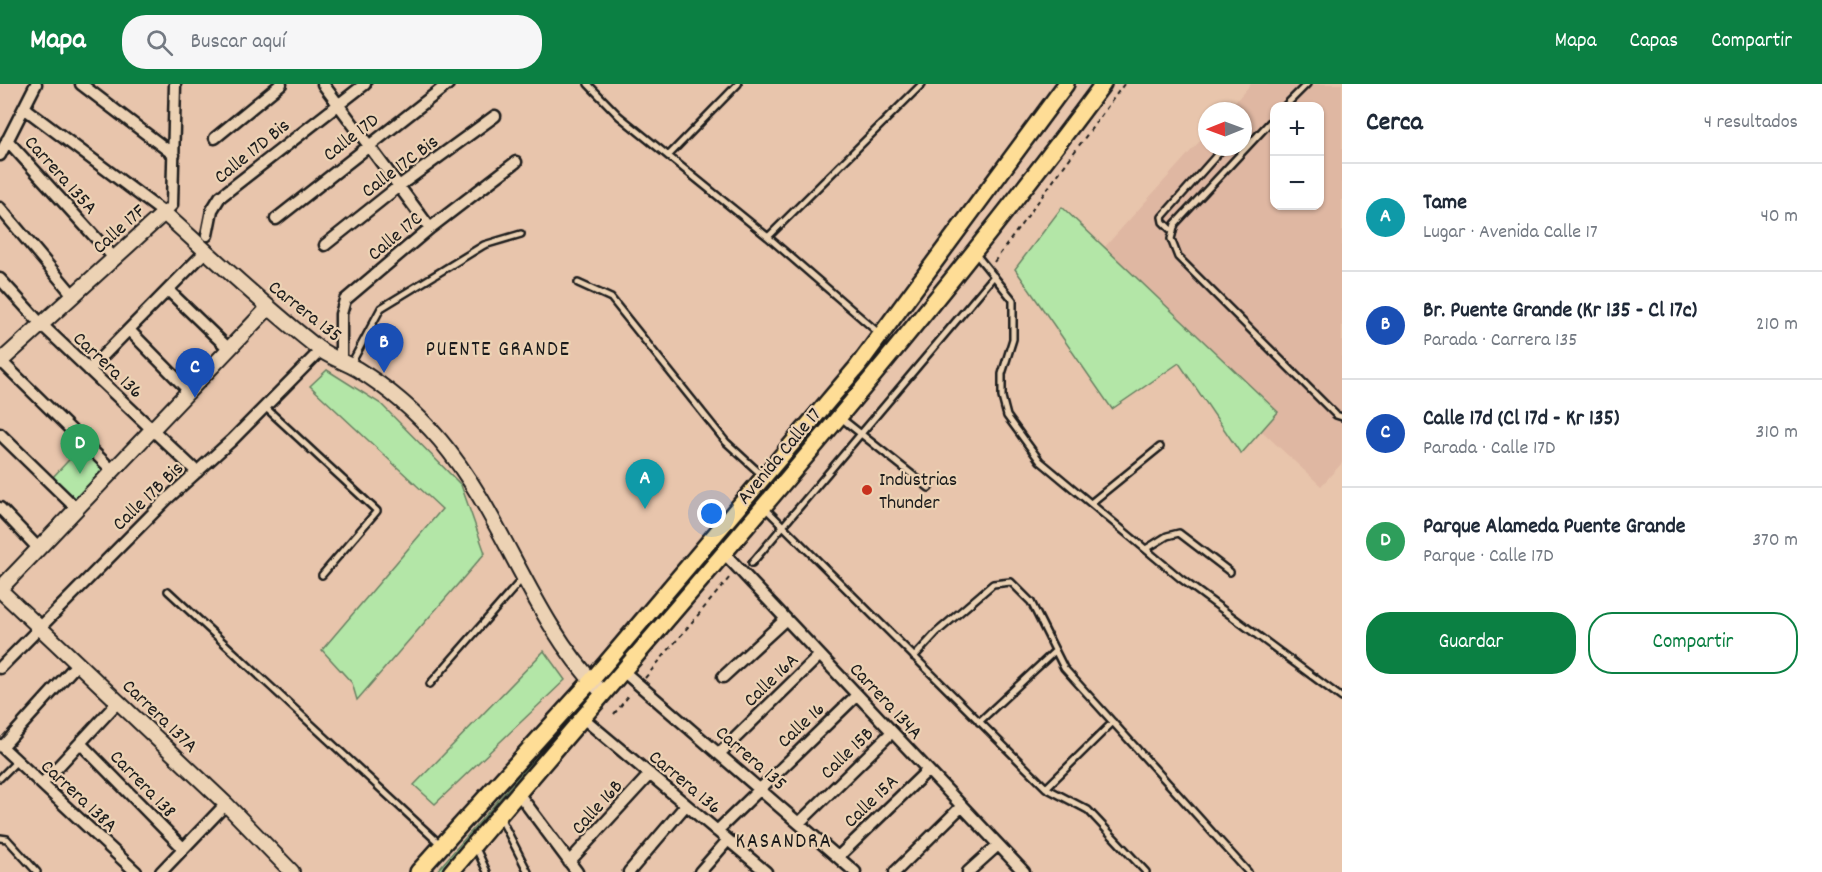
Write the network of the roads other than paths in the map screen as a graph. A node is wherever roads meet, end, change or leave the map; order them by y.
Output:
1 (36, 84) edge
2 (81, 84) edge
3 (281, 84) edge
4 (323, 84) edge
5 (365, 84) edge
6 (448, 84) edge
7 (588, 84) edge
8 (738, 84) edge
9 (922, 84) edge
10 (1103, 84) edge
11 (1307, 84) edge
12 (173, 86) edge
13 (1059, 87) edge
14 (1289, 102) edge
15 (338, 105) junction
16 (24, 108) junction
17 (495, 116) dead end
18 (1270, 123) edge
19 (215, 138) dead end
20 (8, 140) junction
21 (368, 146) junction
22 (0, 155) edge
23 (174, 155) junction
24 (668, 156) junction
25 (1216, 156) edge
26 (516, 162) dead end
27 (399, 186) junction
28 (0, 208) edge
29 (164, 213) junction
30 (276, 219) dead end
31 (430, 228) junction
32 (1173, 232) junction
33 (521, 234) dead end
34 (207, 235) dead end
35 (768, 237) junction
36 (325, 245) dead end
37 (206, 251) junction
38 (975, 253) junction
39 (114, 258) junction
40 (994, 276) junction
41 (0, 279) edge
42 (578, 283) dead end
43 (168, 290) junction
44 (73, 295) junction
45 (269, 307) junction
46 (41, 324) junction
47 (129, 330) junction
48 (882, 336) junction
49 (229, 349) junction
50 (321, 350) junction
51 (0, 361) edge
52 (345, 363) junction
53 (89, 370) junction
54 (189, 391) junction
55 (265, 407) junction
56 (839, 416) junction
57 (1342, 417) edge
58 (153, 429) junction
59 (0, 434) edge
60 (861, 434) junction
61 (1160, 447) dead end
62 (113, 471) junction
63 (197, 472) junction
64 (763, 476) junction
65 (929, 488) dead end
66 (1091, 503) junction
67 (763, 506) junction
68 (0, 508) edge
69 (77, 509) junction
70 (783, 526) junction
71 (39, 549) junction
72 (1146, 549) junction
73 (723, 552) junction
74 (752, 563) dead end
75 (1230, 573) dead end
76 (322, 575) dead end
77 (524, 577) junction
78 (0, 590) edge
79 (168, 591) dead end
80 (786, 619) junction
81 (40, 628) junction
82 (1056, 651) junction
83 (820, 656) junction
84 (914, 657) junction
85 (78, 663) junction
86 (0, 668) edge
87 (623, 671) junction
88 (723, 677) dead end
89 (591, 681) junction
90 (430, 684) dead end
91 (604, 693) junction
92 (857, 695) junction
93 (1342, 698) edge
94 (118, 702) junction
95 (583, 718) junction
96 (979, 722) junction
97 (1113, 722) junction
98 (892, 732) junction
99 (80, 743) junction
100 (1, 746) edge
101 (719, 754) junction
102 (17, 761) junction
103 (928, 770) junction
104 (650, 774) junction
105 (0, 778) edge
106 (42, 784) junction
107 (759, 788) junction
108 (1046, 788) junction
109 (518, 793) junction
110 (226, 804) junction
111 (686, 805) junction
112 (962, 806) junction
113 (500, 815) junction
114 (799, 823) junction
115 (717, 831) junction
116 (0, 838) edge
117 (728, 840) junction
118 (474, 844) junction
119 (441, 845) junction
120 (998, 845) junction
121 (183, 849) junction
122 (838, 857) junction
123 (569, 862) junction
124 (457, 869) edge
125 (37, 872) edge
126 (136, 872) edge
127 (161, 872) edge
128 (292, 872) edge
129 (418, 872) edge
130 (487, 872) edge
131 (528, 872) edge
132 (577, 872) edge
133 (629, 872) edge
134 (700, 872) edge
135 (766, 872) edge
136 (855, 872) edge
137 (894, 872) edge
138 (968, 872) edge
139 (1024, 872) edge
140 (1146, 872) edge
141 (1248, 872) edge

1 - 16 street
2 - 23 street
3 - 19 street
4 - 15 street
5 - 15 street, Calle 17D Bis
6 - 21 street, Calle 17D
7 - 24 lane
8 - 24 lane
9 - 35 lane
10 - 38 main road, Avenida Calle 17
11 - 14 lane
12 - 23 street, Calle 17F
13 - 48 main road, Avenida Calle 17
15 - 21 street
15 - 34 street, Calle 17D Bis
16 - 20 street
16 - 29 street, Carrera 135
17 - 27 street, Calle 17C Bis
18 - 32 lane
20 - 22 street
20 - 39 street, Carrera 135A
21 - 27 street
21 - 30 street, Calle 17D
23 - 29 street, Calle 17F
24 - 35 lane
25 - 32 lane
26 - 31 street, Calle 17C
27 - 31 street
27 - 36 street, Calle 17C Bis
28 - 44 street
29 - 37 street, Carrera 135
29 - 39 street, Calle 17F
31 - 52 street, Calle 17C
32 - 57 lane
33 - 52 lane
35 - 48 lane
37 - 43 street
37 - 45 street, Carrera 135
38 - 40 lane
38 - 56 main road, Avenida Calle 17
39 - 44 street, Calle 17F
40 - 60 lane
40 - 66 lane
41 - 46 street, Carrera 136
42 - 64 lane
43 - 47 street
43 - 49 street
44 - 46 street, Calle 17F
45 - 49 street
45 - 50 street, Carrera 135
46 - 51 street, Calle 17F
46 - 53 street, Carrera 136
47 - 53 street
47 - 54 street
48 - 64 main road, Avenida Calle 17
49 - 54 street
50 - 52 street, Carrera 135
50 - 55 street, Calle 17B Bis
51 - 62 street
52 - 77 street, Carrera 135
53 - 58 street, Carrera 136
54 - 58 street
55 - 63 street, Calle 17B Bis
55 - 76 lane
56 - 60 lane
56 - 67 main road, Avenida Calle 17
58 - 62 street
58 - 63 street, Carrera 136
59 - 69 street
60 - 65 lane
60 - 70 lane
61 - 66 lane
62 - 69 street
63 - 81 street, Calle 17B Bis
64 - 89 main road, Avenida Calle 17
66 - 72 lane
67 - 70 lane
67 - 73 main road, Avenida Calle 17
68 - 71 street
69 - 71 street
70 - 74 lane
70 - 84 lane
71 - 78 street
72 - 75 lane
72 - 93 lane
73 - 80 street, Carrera 134A
73 - 87 main road, Avenida Calle 17
77 - 89 street, Carrera 135
77 - 90 lane
78 - 81 street, Carrera 137A
79 - 119 lane
80 - 83 street, Carrera 134A
80 - 88 street
81 - 85 street, Carrera 137A
81 - 86 street, Calle 17B Bis
82 - 84 lane
82 - 96 lane
82 - 97 lane
83 - 92 street, Carrera 134A
83 - 101 street, Calle 16A
84 - 96 lane
85 - 94 street, Carrera 137A
85 - 100 street
87 - 91 main road, Avenida Calle 17
87 - 101 street, Carrera 135
89 - 91 street, Carrera 135
89 - 119 main road, Avenida Calle 17
91 - 95 main road, Avenida Calle 17
92 - 98 street, Carrera 134A
92 - 107 street, Calle 16
94 - 99 street
94 - 110 street, Carrera 137A
95 - 104 street, Carrera 136
95 - 109 main road, Avenida Calle 17
96 - 108 lane
97 - 108 lane
97 - 141 lane
98 - 103 street, Carrera 134A
98 - 114 street, Calle 15B
99 - 106 street
99 - 121 street, Carrera 138
100 - 102 street, Carrera 138A
101 - 107 street, Carrera 135
102 - 105 lane
102 - 106 street, Carrera 138A
103 - 112 street, Carrera 134A
103 - 122 street, Calle 15A
104 - 111 street, Carrera 136
104 - 123 street, Calle 16B
106 - 126 street, Carrera 138A
107 - 114 street, Carrera 135
107 - 115 street, Calle 16
108 - 140 lane
109 - 113 main road, Avenida Calle 17
109 - 123 street
110 - 121 street
110 - 128 street, Carrera 137A
111 - 115 street, Carrera 136
111 - 133 street
112 - 120 street, Carrera 134A
112 - 137 street
113 - 118 main road, Avenida Calle 17
113 - 131 lane
114 - 122 street, Carrera 135
115 - 117 street, Carrera 136
116 - 125 lane
117 - 134 street
117 - 135 street, Carrera 136
118 - 124 main road, Avenida Calle 17
118 - 130 lane
119 - 129 main road, Avenida Calle 17
120 - 138 street
120 - 139 street, Carrera 134A
121 - 127 street
122 - 136 street, Carrera 135
123 - 132 street

